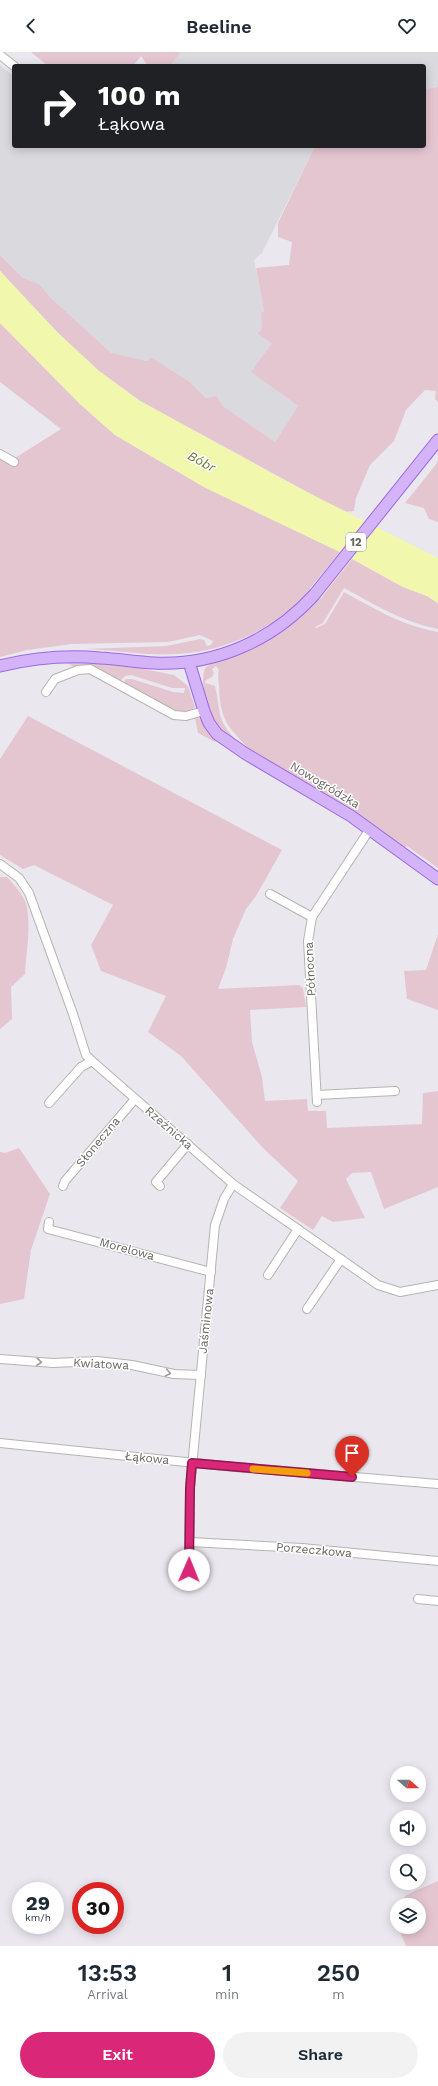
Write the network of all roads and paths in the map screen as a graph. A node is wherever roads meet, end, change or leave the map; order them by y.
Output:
1 (0, 55) edge
2 (12, 64) edge
3 (438, 440) edge
4 (0, 454) edge
5 (14, 462) dead end
6 (189, 662) junction
7 (0, 666) edge
8 (46, 692) dead end
9 (204, 711) junction
10 (370, 829) junction
11 (0, 864) edge
12 (438, 879) edge
13 (270, 894) dead end
14 (312, 917) junction
15 (92, 1061) junction
16 (395, 1091) dead end
17 (135, 1099) junction
18 (49, 1103) dead end
19 (188, 1144) junction
20 (233, 1184) junction
21 (63, 1186) dead end
22 (160, 1186) dead end
23 (50, 1222) dead end
24 (298, 1229) junction
25 (341, 1259) junction
26 (211, 1272) junction
27 (268, 1275) dead end
28 (438, 1285) edge
29 (306, 1309) dead end
30 (0, 1359) edge
31 (200, 1375) junction
32 (0, 1443) edge
33 (192, 1463) junction
34 (438, 1484) edge
35 (190, 1542) junction
36 (438, 1561) edge
37 (189, 1570) dead end
38 (418, 1599) dead end
39 (438, 1601) edge

1 - 2 street
3 - 6 main road, 12
4 - 5 street
6 - 7 main road, 12
6 - 9 main road, Nowogródzka
8 - 9 street
9 - 10 main road, Nowogródzka
10 - 12 main road, Nowogródzka
10 - 14 street, Północna
11 - 15 street, Rzeźnicka
13 - 14 street
14 - 16 street, Północna
15 - 17 street, Rzeźnicka
15 - 18 street
17 - 19 street, Rzeźnicka
17 - 21 street, Słoneczna
19 - 20 street, Rzeźnicka
19 - 22 street
20 - 24 street, Rzeźnicka
20 - 26 street, Jaśminowa
23 - 26 street, Morelowa
24 - 25 street, Rzeźnicka
24 - 27 street
25 - 28 street, Rzeźnicka
25 - 29 street
26 - 31 street, Jaśminowa
30 -> 31 street, Kwiatowa
31 - 33 street, Jaśminowa
32 - 33 street, Łąkowa
33 - 34 street, Łąkowa
33 - 35 street, Jaśminowa
35 - 36 street, Porzeczkowa
35 - 37 street, Jaśminowa
38 - 39 street

